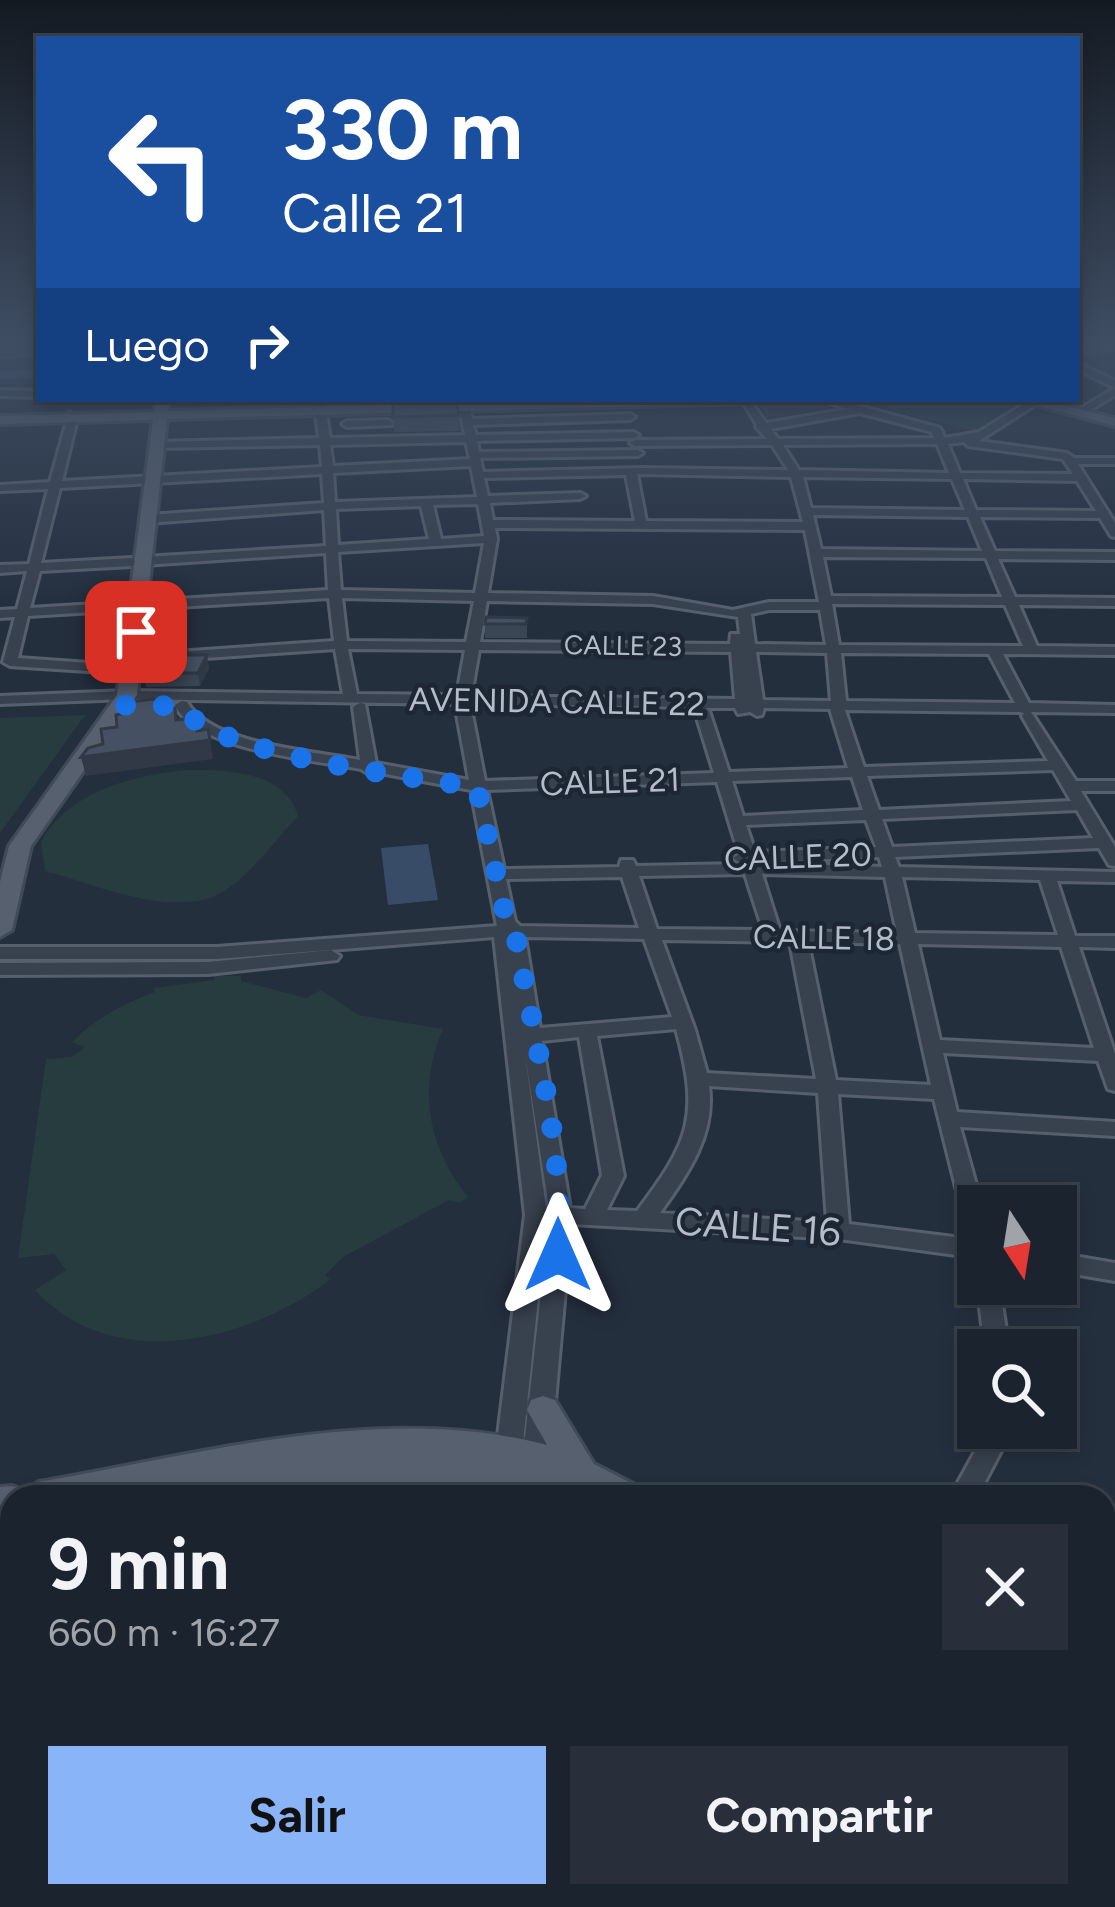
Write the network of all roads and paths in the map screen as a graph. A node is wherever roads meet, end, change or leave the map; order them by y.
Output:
1 (68, 432) edge
2 (153, 432) edge
3 (155, 432) edge
4 (321, 432) edge
5 (369, 432) edge
6 (469, 432) edge
7 (633, 432) edge
8 (769, 432) edge
9 (938, 432) edge
10 (971, 432) edge
11 (765, 433) junction
12 (470, 438) junction
13 (958, 439) junction
14 (397, 440) junction
15 (370, 441) junction
16 (711, 441) junction
17 (321, 442) junction
18 (234, 443) junction
19 (636, 444) junction
20 (155, 445) junction
21 (443, 452) dead end
22 (352, 458) dead end
23 (397, 461) junction
24 (1071, 461) junction
25 (1115, 461) edge
26 (476, 464) junction
27 (326, 470) junction
28 (636, 472) junction
29 (570, 473) junction
30 (731, 473) junction
31 (233, 474) junction
32 (796, 475) junction
33 (963, 476) junction
34 (147, 478) junction
35 (1081, 478) junction
36 (54, 485) junction
37 (0, 488) edge
38 (580, 496) junction
39 (482, 498) junction
40 (1094, 499) junction
41 (1115, 499) edge
42 (426, 501) junction
43 (328, 506) junction
44 (806, 511) junction
45 (978, 512) junction
46 (1103, 515) junction
47 (148, 519) junction
48 (640, 524) junction
49 (585, 525) junction
50 (809, 526) junction
51 (491, 531) junction
52 (1115, 533) edge
53 (436, 543) junction
54 (332, 549) junction
55 (814, 553) junction
56 (996, 554) junction
57 (1115, 556) edge
58 (138, 562) junction
59 (34, 566) junction
60 (0, 569) edge
61 (332, 594) junction
62 (483, 598) junction
63 (1017, 600) junction
64 (1115, 602) edge
65 (825, 603) junction
66 (133, 606) junction
67 (23, 613) junction
68 (0, 614) edge
69 (739, 614) junction
70 (470, 644) junction
71 (338, 645) junction
72 (744, 647) junction
73 (833, 649) junction
74 (994, 650) junction
75 (1038, 650) junction
76 (1115, 651) edge
77 (125, 664) junction
78 (119, 700) junction
79 (356, 703) junction
80 (0, 704) edge
81 (462, 704) junction
82 (182, 706) junction
83 (750, 708) junction
84 (840, 709) junction
85 (702, 711) junction
86 (1027, 712) junction
87 (1115, 713) edge
88 (1055, 765) junction
89 (369, 770) junction
90 (858, 774) junction
91 (723, 777) junction
92 (1068, 786) junction
93 (1115, 786) edge
94 (477, 787) junction
95 (1079, 805) junction
96 (870, 815) junction
97 (737, 821) junction
98 (1102, 843) junction
99 (886, 853) junction
100 (1115, 861) edge
101 (749, 864) junction
102 (0, 866) edge
103 (628, 868) junction
104 (495, 870) junction
105 (893, 874) junction
106 (1047, 876) junction
107 (1115, 877) edge
108 (0, 930) edge
109 (512, 934) junction
110 (649, 935) junction
111 (773, 935) junction
112 (798, 935) junction
113 (910, 939) junction
114 (1068, 941) junction
115 (1115, 942) edge
116 (0, 952) edge
117 (0, 969) edge
118 (681, 1022) junction
119 (587, 1030) junction
120 (534, 1035) junction
121 (932, 1046) junction
122 (1104, 1055) junction
123 (698, 1079) junction
124 (1115, 1084) edge
125 (827, 1086) junction
126 (943, 1093) junction
127 (947, 1120) junction
128 (1115, 1129) edge
129 (965, 1185) edge
130 (536, 1215) junction
131 (561, 1216) junction
132 (594, 1216) junction
133 (645, 1217) junction
134 (839, 1231) junction
135 (957, 1246) edge
136 (1077, 1266) edge
137 (1115, 1272) edge
138 (543, 1409) junction
139 (989, 1449) edge
140 (519, 1471) edge
141 (114, 1485) edge
142 (267, 1485) edge
143 (574, 1485) edge
144 (969, 1485) edge

1 - 36 street
2 - 34 main road
3 - 20 main road
4 - 17 street
5 - 15 street
6 - 12 street
7 - 19 street
8 - 11 street
9 - 13 street
10 - 13 street
11 - 13 street
11 - 16 street
11 - 32 street
12 - 14 street
12 - 19 street
12 - 26 street
13 - 24 street
13 - 33 street
14 - 15 street
14 - 23 street
15 - 17 street
16 - 19 street
16 - 30 street
17 - 18 street
17 - 27 street
18 - 20 street
18 - 31 street
19 - 26 street
19 - 28 street
20 - 34 main road
21 - 23 street
22 - 23 street
23 - 26 street
23 - 27 street
24 - 25 street
24 - 35 street
26 - 29 street
26 - 39 street
27 - 31 street
27 - 43 street
28 - 29 street
28 - 30 street
28 - 48 street
29 - 38 street
30 - 32 street
31 - 34 street
32 - 33 street
32 - 44 street
33 - 35 street
33 - 45 street
34 - 36 street
34 - 47 main road
34 - 58 main road
35 - 40 street
36 - 37 street
36 - 59 street
38 - 39 street
38 - 49 street
39 - 42 street
39 - 51 street
40 - 41 street
40 - 46 street
42 - 43 street
42 - 53 street
43 - 47 street
43 - 54 street
44 - 45 street
44 - 50 street
45 - 46 street
45 - 56 street
46 - 52 street
47 - 58 main road
48 - 49 street
48 - 50 street
49 - 51 street
50 - 55 street
51 - 53 street
51 - 62 street
53 - 54 street
54 - 58 street
54 - 61 street
55 - 56 street
55 - 65 street
56 - 57 street
56 - 63 street
58 - 59 street
58 - 66 main road
59 - 60 street
59 - 67 street
61 - 62 street
61 - 66 street
61 - 71 street
62 - 69 street
62 - 70 street
63 - 64 street
63 - 65 street
63 - 75 street
65 - 69 street
65 - 73 street
66 - 67 street
66 - 77 main road
67 - 68 street
67 - 77 street, CALLE 23
69 - 72 street
70 - 71 street, CALLE 23
70 - 72 street, CALLE 23
70 - 81 street
71 - 77 street, CALLE 23
71 - 79 street
72 - 73 street, CALLE 23
72 - 83 street
73 - 74 street, CALLE 23
73 - 84 street
74 - 75 street, CALLE 23
74 - 86 street
75 - 76 street, CALLE 23
77 - 78 main road
78 - 79 street, AVENIDA CALLE 22
78 - 80 street, AVENIDA CALLE 22
78 - 82 street, AVENIDA CALLE 22
78 - 102 main road
78 - 108 main road
79 - 81 street, AVENIDA CALLE 22
79 - 82 street, AVENIDA CALLE 22
79 - 89 street
81 - 83 street, AVENIDA CALLE 22
81 - 85 street, AVENIDA CALLE 22
81 - 94 street
82 - 89 street, CALLE 21
83 - 84 street, AVENIDA CALLE 22
83 - 85 street, AVENIDA CALLE 22
84 - 86 street, AVENIDA CALLE 22
84 - 90 street
85 - 91 street
86 - 87 street, AVENIDA CALLE 22
86 - 88 street
88 - 90 street, CALLE 21
88 - 92 street
89 - 94 street, CALLE 21
90 - 91 street, CALLE 21
90 - 96 street
91 - 94 street, CALLE 21
91 - 97 street
92 - 93 street
92 - 95 street
94 - 104 street
95 - 96 street
95 - 98 street
96 - 97 street
96 - 99 street
97 - 101 street
98 - 99 street, CALLE 20
98 - 100 street
99 - 101 street, CALLE 20
99 - 105 street
101 - 103 street, CALLE 20
101 - 105 street
101 - 111 street
103 - 104 street, CALLE 20
103 - 110 street
104 - 109 street
105 - 106 street
105 - 113 street
106 - 107 street
106 - 114 street
109 - 110 street, CALLE 18
109 - 116 street, CALLE 18
109 - 117 street, CALLE 18
109 - 120 street
109 - 130 street
110 - 111 street, CALLE 18
110 - 118 street
111 - 112 street, CALLE 18
112 - 113 street, CALLE 18
112 - 125 street
113 - 114 street, CALLE 18
113 - 121 street
114 - 115 street, CALLE 18
114 - 122 street
118 - 119 street
118 - 123 street
119 - 120 street
119 - 132 street
120 - 131 street
121 - 122 street
121 - 126 street
122 - 124 street
123 - 125 street
123 - 133 street
125 - 126 street
125 - 134 street
126 - 127 street
127 - 128 street
127 - 129 street
130 - 131 street, CALLE 16
130 - 140 street
131 - 132 street, CALLE 16
131 - 138 street
132 - 133 street, CALLE 16
133 - 134 street, CALLE 16
134 - 135 street, CALLE 16
136 - 137 street
138 - 140 street
138 - 143 main road
139 - 144 street
140 - 141 main road
140 - 142 main road
140 - 143 main road

